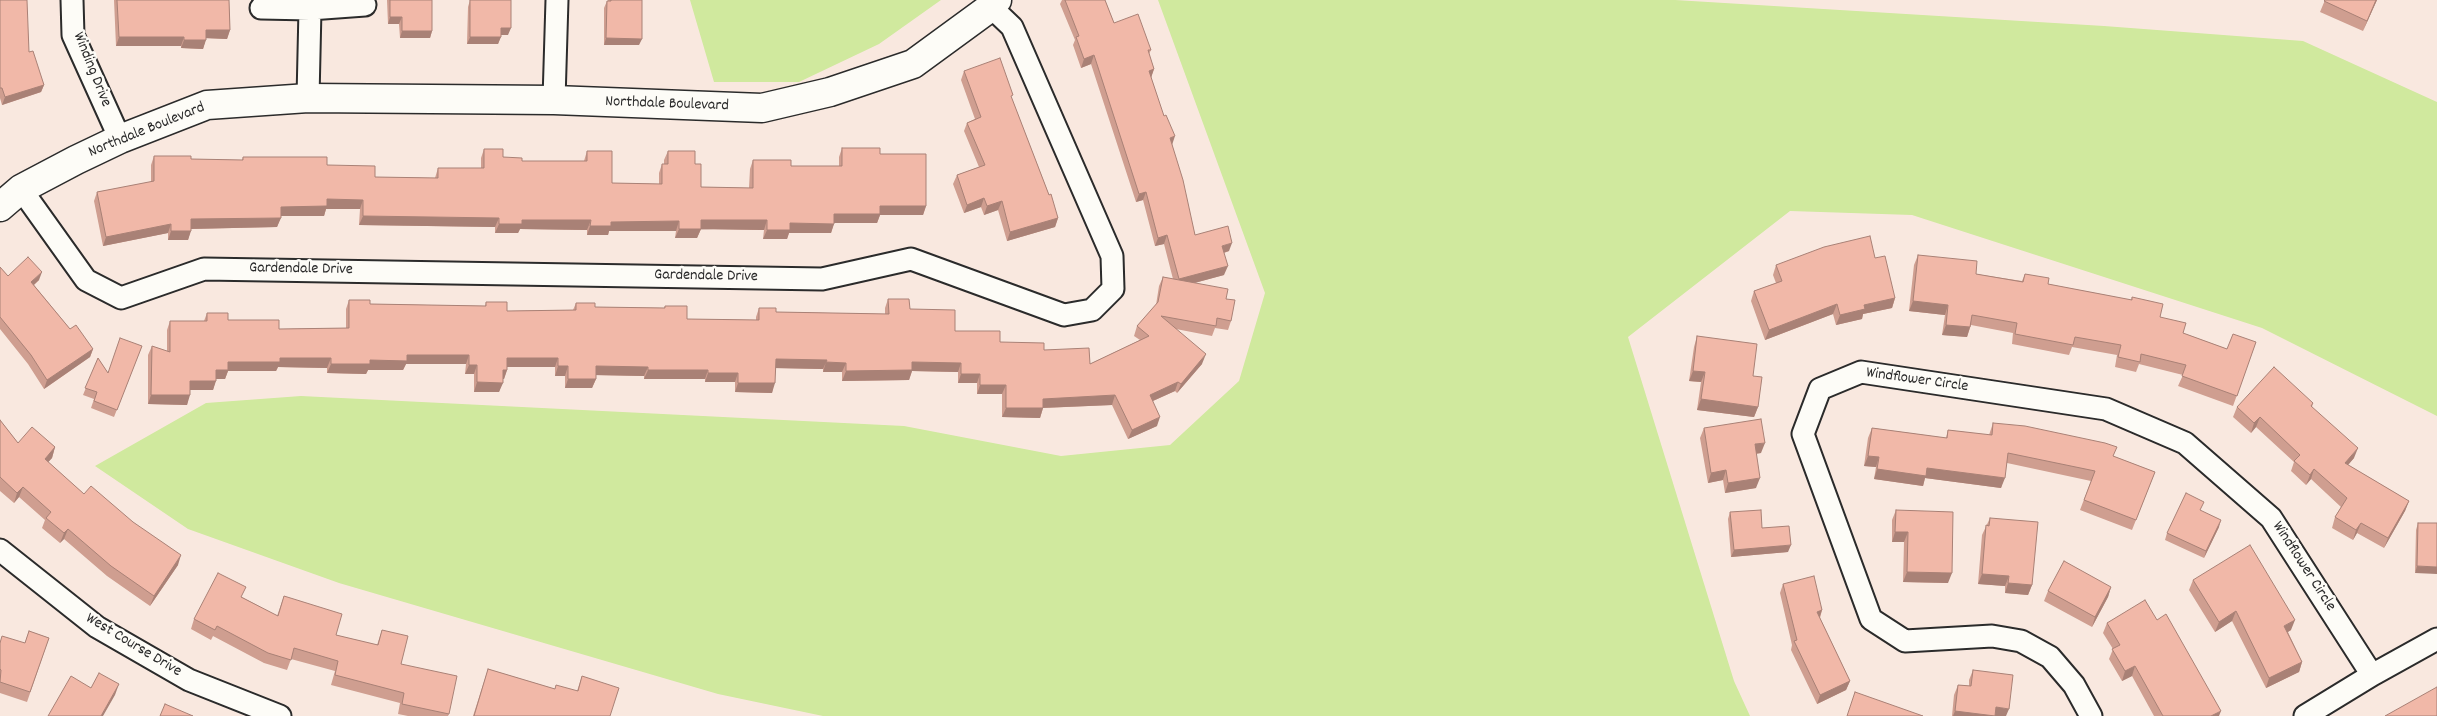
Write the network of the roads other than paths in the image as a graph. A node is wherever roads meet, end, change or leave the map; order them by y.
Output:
1 (72, 0) edge
2 (557, 0) edge
3 (994, 4) edge
4 (366, 6) dead end
5 (261, 8) dead end
6 (310, 9) junction
7 (308, 98) junction
8 (554, 100) junction
9 (120, 139) junction
10 (21, 189) junction
11 (0, 207) edge
12 (0, 550) edge
13 (2437, 639) edge
14 (2372, 675) junction
15 (280, 716) edge
16 (2092, 716) edge
17 (2305, 716) edge

1 - 9 street, Winding Drive
2 - 8 street
3 - 8 street, Northdale Boulevard
3 - 10 street, Gardendale Drive
4 - 6 street
5 - 6 street
6 - 7 street
7 - 8 street, Northdale Boulevard
7 - 9 street, Northdale Boulevard
9 - 10 street, Northdale Boulevard
10 - 11 street, Northdale Boulevard
12 - 15 street, West Course Drive
13 - 14 street
14 - 16 street, Windflower Circle
14 - 17 street

